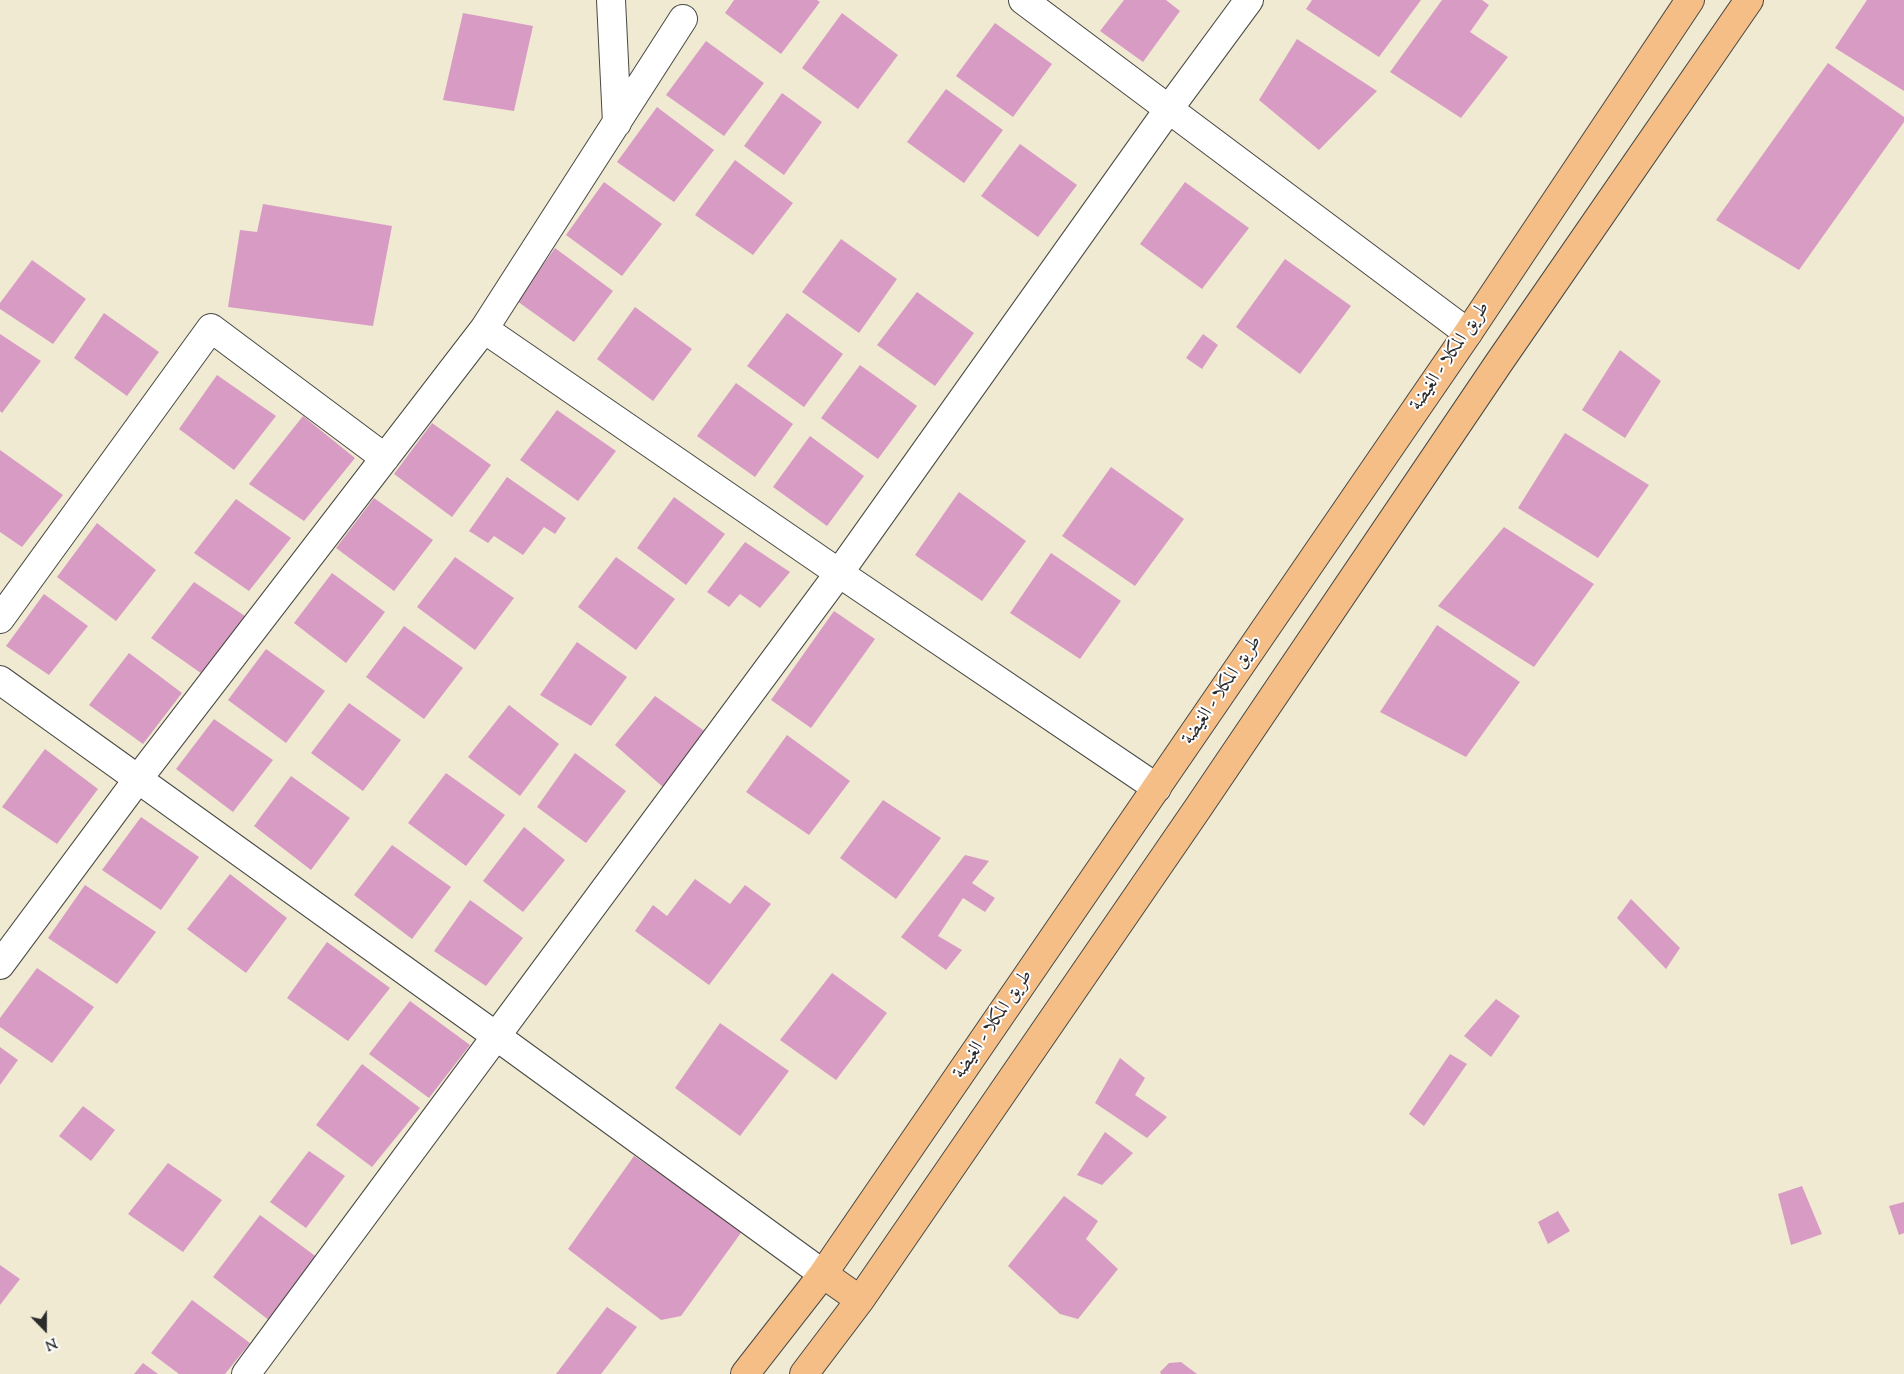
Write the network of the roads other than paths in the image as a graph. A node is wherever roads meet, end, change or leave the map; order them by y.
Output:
1 (611, 0) edge
2 (1023, 0) edge
3 (1249, 0) edge
4 (1690, 0) edge
5 (1749, 0) edge
6 (683, 19) dead end
7 (1168, 110) junction
8 (617, 123) junction
9 (484, 329) junction
10 (1468, 333) junction
11 (385, 458) junction
12 (839, 573) junction
13 (0, 619) edge
14 (0, 680) edge
15 (138, 779) junction
16 (1157, 788) junction
17 (0, 965) edge
18 (496, 1036) junction
19 (823, 1274) junction
20 (860, 1300) junction
21 (246, 1374) edge
22 (745, 1374) edge
23 (804, 1374) edge

1 - 8 street
2 - 7 street
3 - 7 street
4 - 10 highway, طريق المكلا - الغيضة
5 - 20 highway
6 - 8 street
7 - 10 street
7 - 12 street
8 - 9 street
9 - 11 street
9 - 12 street
10 - 16 highway, طريق المكلا - الغيضة
11 - 13 street
11 - 15 street
12 - 16 street
12 - 18 street
14 - 15 street
15 - 17 street
15 - 18 street
16 - 19 highway, طريق المكلا - الغيضة
18 - 19 street
18 - 21 street
19 - 20 highway
19 - 22 highway, طريق المكلا - الغيضة
20 - 23 highway

